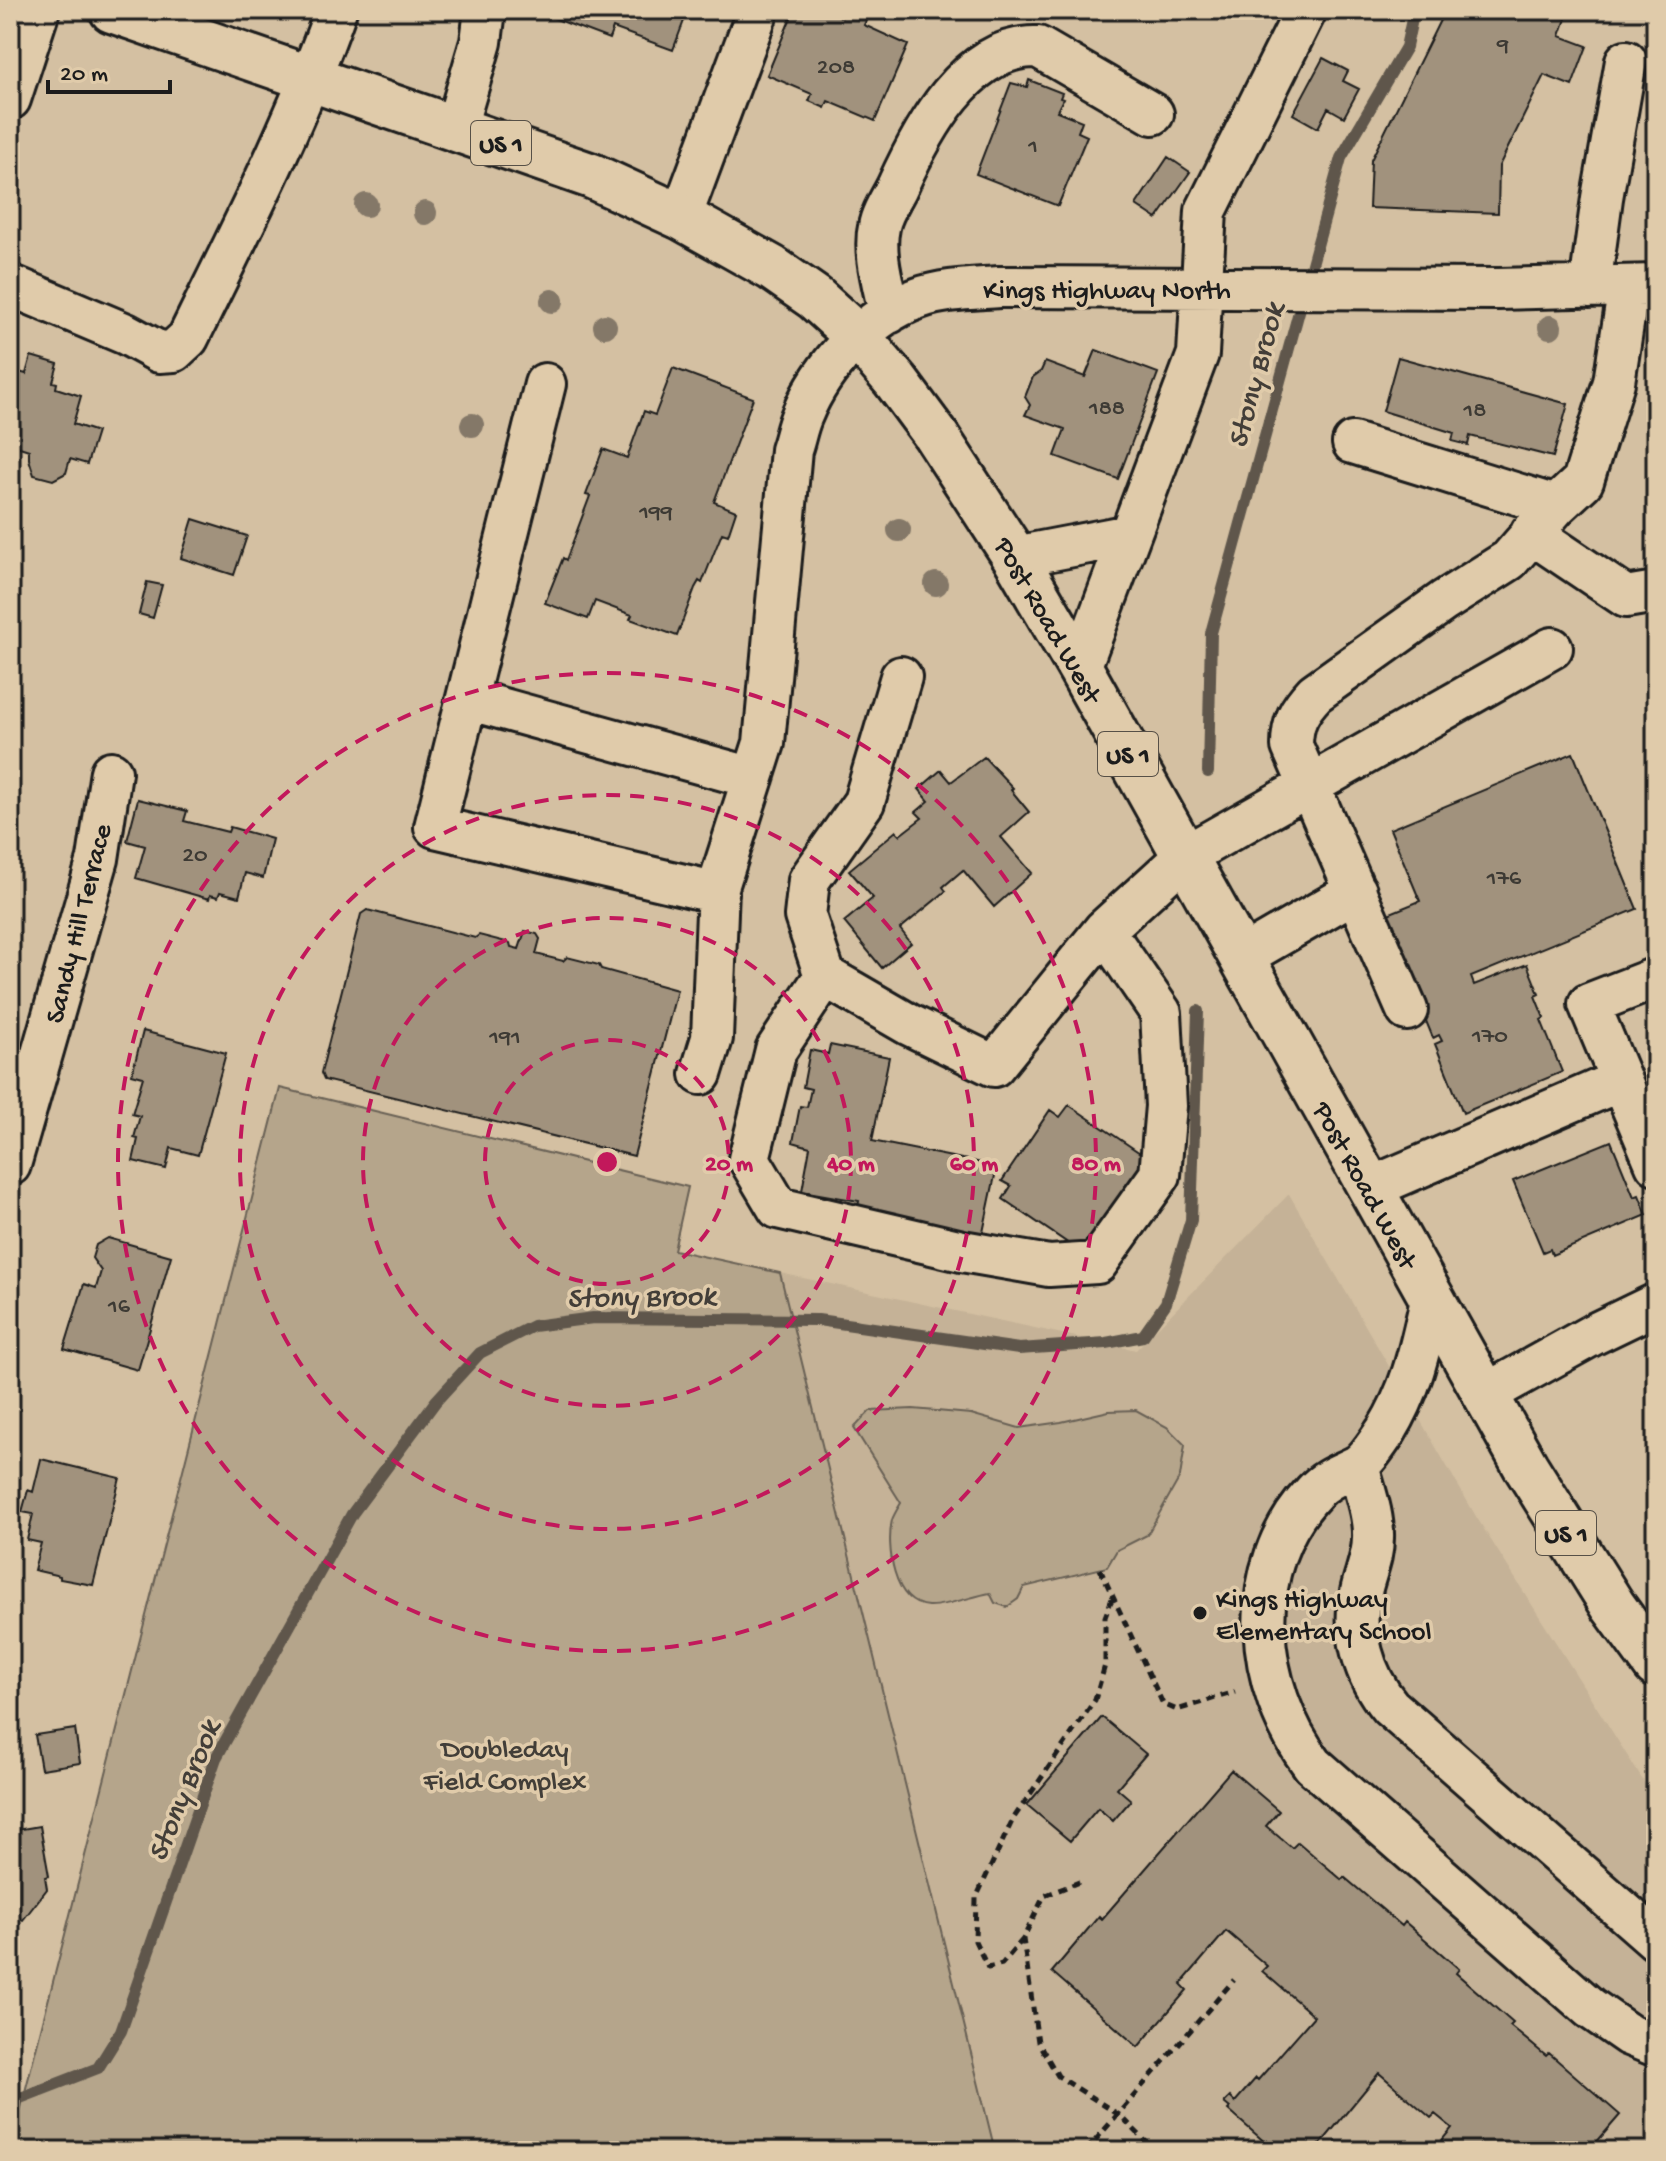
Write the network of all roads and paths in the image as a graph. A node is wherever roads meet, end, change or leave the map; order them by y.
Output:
1 (39, 10) edge
2 (112, 10) edge
3 (336, 10) edge
4 (485, 10) edge
5 (758, 10) edge
6 (1306, 10) edge
7 (1626, 61) dead end
8 (312, 78) junction
9 (10, 99) edge
10 (1153, 114) dead end
11 (456, 127) junction
12 (681, 217) junction
13 (10, 285) edge
14 (1642, 286) edge
15 (1590, 287) junction
16 (1200, 288) junction
17 (874, 325) junction
18 (545, 384) dead end
19 (1353, 443) dead end
20 (1544, 520) junction
21 (1130, 535) junction
22 (1015, 557) junction
23 (1656, 592) edge
24 (1552, 648) dead end
25 (1080, 668) junction
26 (901, 677) dead end
27 (467, 699) junction
28 (111, 772) dead end
29 (753, 778) junction
30 (1310, 785) junction
31 (1185, 856) junction
32 (1356, 891) junction
33 (718, 893) junction
34 (1104, 930) junction
35 (1242, 957) junction
36 (825, 976) junction
37 (1656, 978) edge
38 (1407, 1010) dead end
39 (701, 1074) dead end
40 (1619, 1081) junction
41 (1656, 1164) edge
42 (10, 1165) edge
43 (1370, 1188) junction
44 (1431, 1300) junction
45 (1656, 1304) edge
46 (1484, 1395) junction
47 (1358, 1466) junction
48 (1100, 1569) dead end
49 (1113, 1596) junction
50 (1656, 1665) edge
51 (1271, 1682) junction
52 (1079, 1882) dead end
53 (1023, 1939) junction
54 (1656, 1940) edge
55 (1234, 1980) dead end
56 (1656, 2046) edge
57 (1118, 2114) junction
58 (1086, 2151) edge
59 (1155, 2151) edge

1 - 9 street
2 - 8 main road, Post Road West / US 1
3 - 8 street
4 - 11 street
5 - 12 street
6 - 16 street
7 - 15 street
8 - 11 main road, Post Road West / US 1
8 - 13 street
10 - 17 street
11 - 12 main road, Post Road West / US 1
12 - 17 main road, Post Road West / US 1
14 - 15 street, Kings Highway North
14 - 20 street
15 - 16 street, Kings Highway North
16 - 17 street, Kings Highway North
16 - 21 street
17 - 22 main road, Post Road West / US 1
17 - 29 street
18 - 27 street
19 - 20 street
20 - 23 street
20 - 30 street
21 - 22 street
21 - 25 street
22 - 25 main road, Post Road West / US 1
24 - 30 street
25 - 31 main road, Post Road West / US 1
26 - 36 street
27 - 29 street
27 - 33 street
28 - 42 street, Sandy Hill Terrace
29 - 33 street
30 - 31 street
30 - 32 street
31 - 34 street
31 - 35 main road, Post Road West / US 1
32 - 35 street
32 - 38 street
33 - 39 street
34 - 36 street
34 - 36 street
35 - 43 main road, Post Road West / US 1
37 - 40 street
40 - 41 street
40 - 43 street
43 - 44 main road, Post Road West / US 1
44 - 46 main road, Post Road West / US 1
44 - 47 street
45 - 46 street
46 - 50 main road, Post Road West / US 1
47 - 51 street
47 - 54 street
48 - 49 path
49 - 51 path
49 - 53 path
51 - 56 street
52 - 53 path
53 - 57 path
55 - 57 path
57 - 58 path
57 - 59 path

